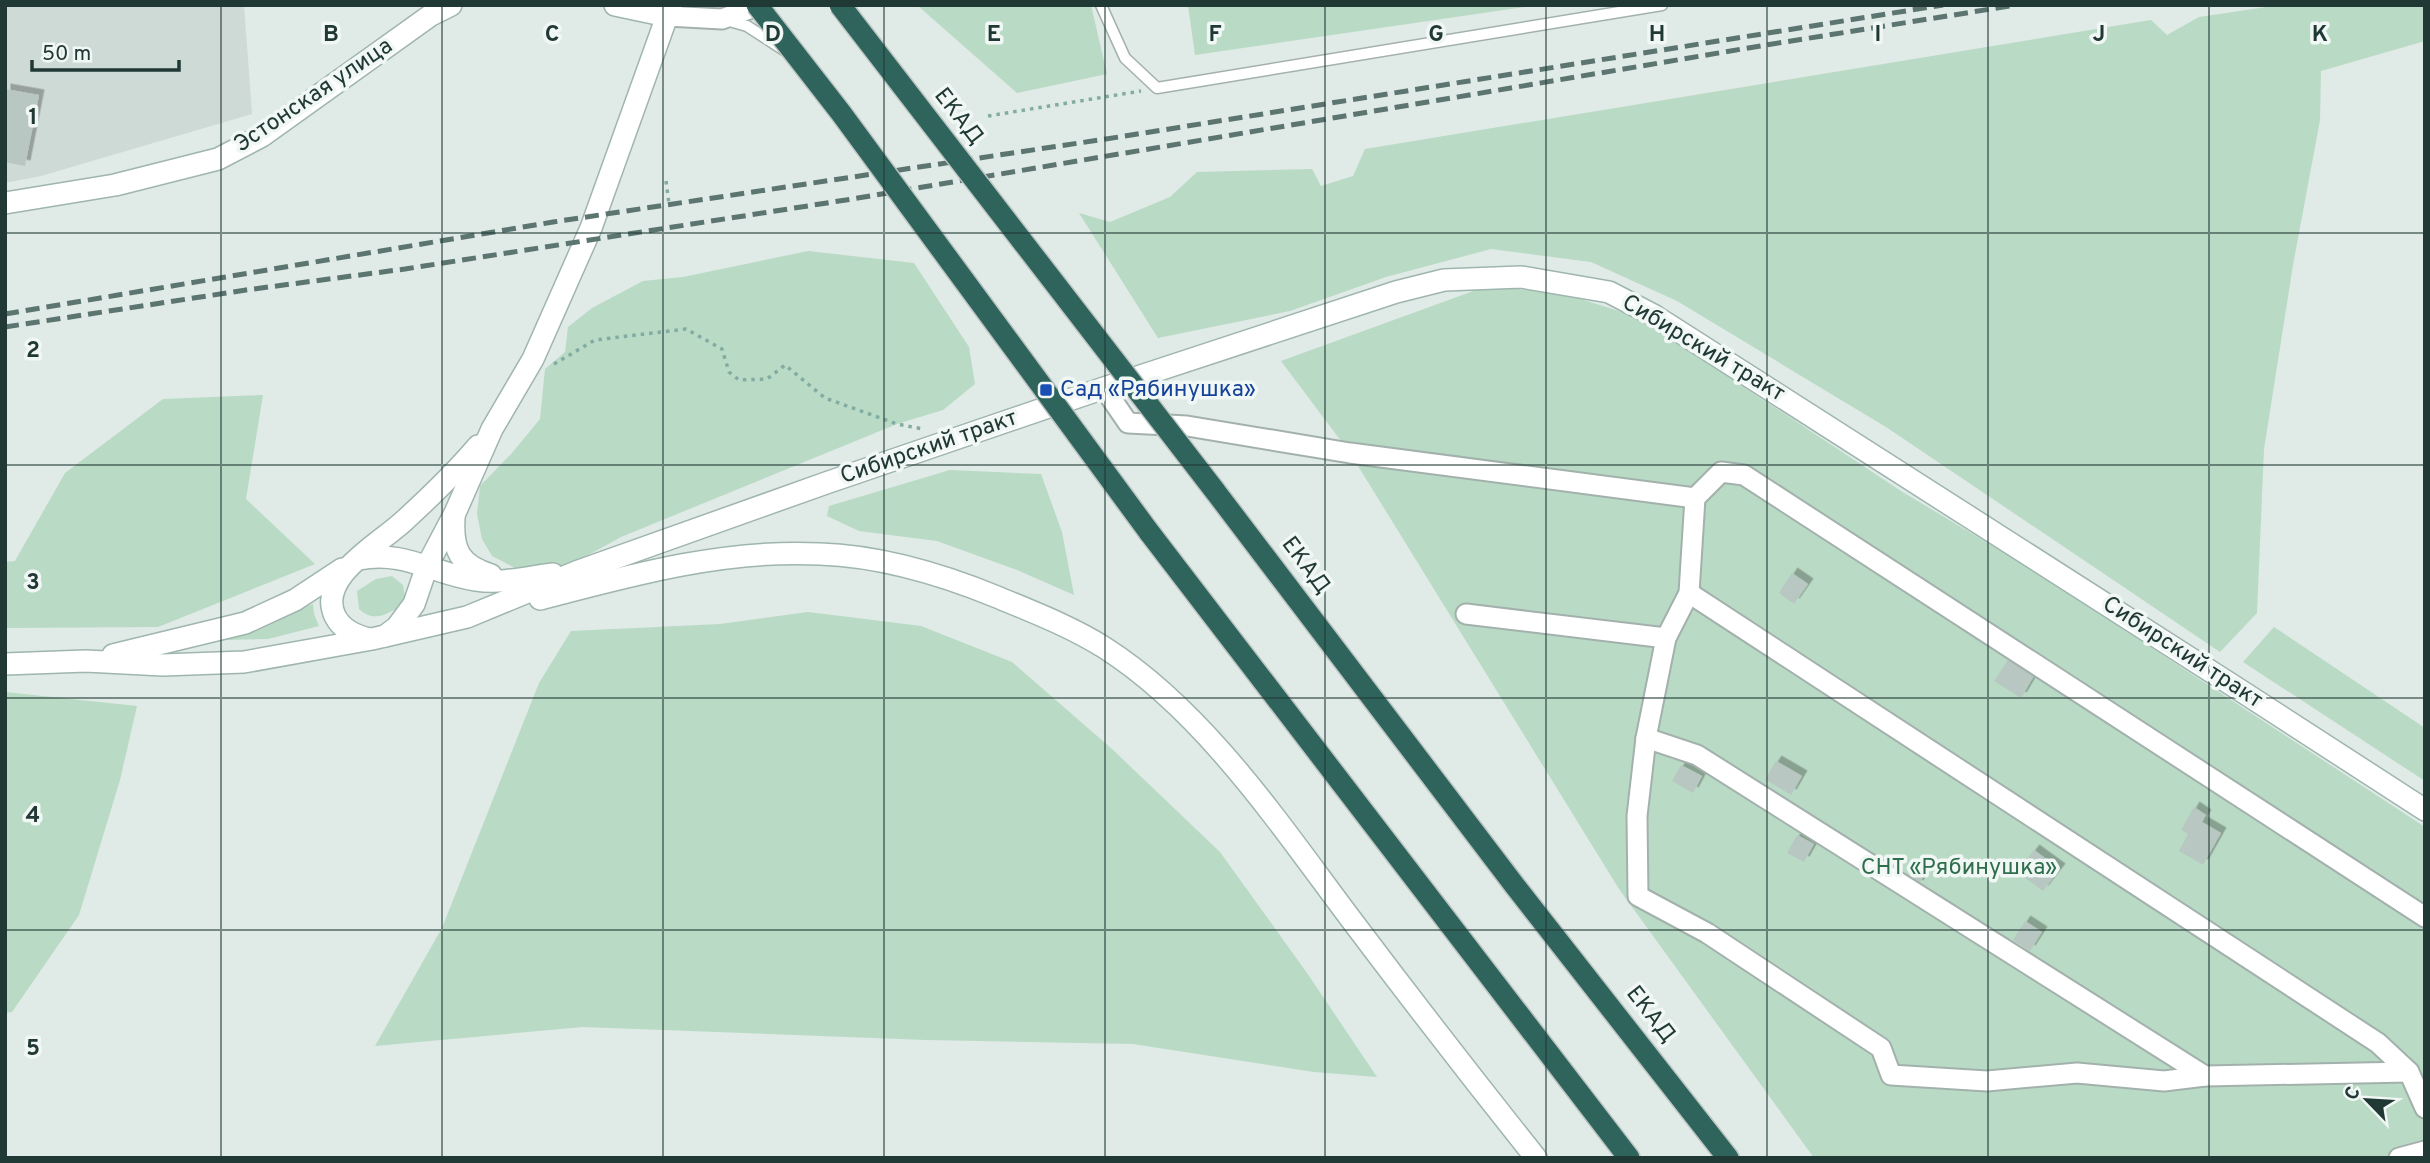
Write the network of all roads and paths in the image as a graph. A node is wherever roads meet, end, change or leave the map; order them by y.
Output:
1 (451, 5) edge
2 (615, 5) edge
3 (758, 5) edge
4 (840, 5) edge
5 (1101, 5) edge
6 (1662, 5) edge
7 (424, 10) edge
8 (669, 11) edge
9 (722, 19) junction
10 (808, 65) dead end
11 (1157, 89) junction
12 (988, 116) dead end
13 (666, 181) dead end
14 (5, 203) edge
15 (669, 204) dead end
16 (545, 369) dead end
17 (1104, 388) junction
18 (492, 429) junction
19 (927, 430) dead end
20 (1695, 498) junction
21 (455, 513) junction
22 (396, 557) junction
23 (354, 561) junction
24 (427, 566) junction
25 (576, 572) junction
26 (510, 579) junction
27 (1689, 593) junction
28 (417, 595) junction
29 (1466, 614) dead end
30 (467, 617) junction
31 (379, 637) junction
32 (1665, 638) junction
33 (86, 661) junction
34 (5, 664) edge
35 (1646, 738) junction
36 (2425, 810) edge
37 (2425, 917) edge
38 (2409, 1072) junction
39 (2205, 1076) junction
40 (2425, 1108) edge
41 (2425, 1151) edge
42 (1536, 1158) edge
43 (1629, 1158) edge
44 (1728, 1158) edge
45 (2399, 1158) edge

1 - 7 main road, Эстонская улица
2 - 8 main road
3 - 9 street
3 - 43 highway, bridge
4 - 44 highway, ЕКАД, bridge
5 - 11 lane
6 - 11 lane
7 - 14 main road, Эстонская улица
8 - 9 street
8 - 18 main road
9 - 10 lane
11 - 12 path
13 - 15 path
16 - 19 path
17 - 20 street
17 - 25 main road, Сибирский тракт
17 - 36 main road, Сибирский тракт
18 - 21 main road
18 - 23 main road
20 - 27 street
20 - 37 street
21 - 24 main road
21 - 26 main road
22 - 23 main road, Сибирский тракт
22 - 24 main road, Сибирский тракт
22 - 28 main road
23 - 31 main road
23 - 33 main road, Сибирский тракт
24 - 26 main road, Сибирский тракт
24 - 28 main road
25 - 26 main road, Сибирский тракт
25 - 30 main road, Сибирский тракт
27 - 32 street
27 - 38 street
28 - 31 main road
29 - 32 street
30 - 31 main road, Сибирский тракт
30 - 42 main road
31 - 33 main road, Сибирский тракт
32 - 35 street
33 - 34 main road, Сибирский тракт
35 - 39 street
35 - 39 street
38 - 39 street
38 - 40 street
41 - 45 street

